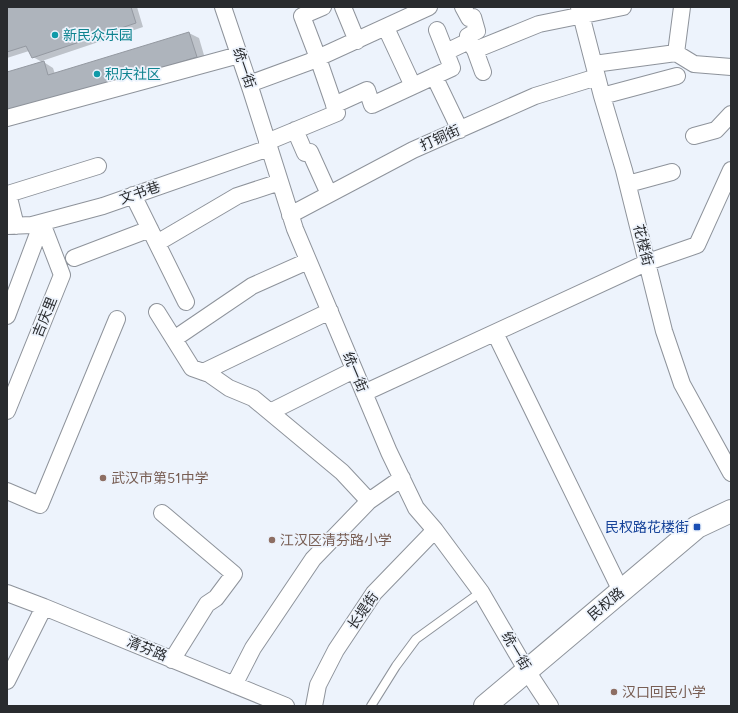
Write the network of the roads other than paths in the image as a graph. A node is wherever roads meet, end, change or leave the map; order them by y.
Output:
1 (223, 7) edge
2 (323, 7) edge
3 (343, 7) edge
4 (429, 7) edge
5 (463, 7) edge
6 (623, 7) edge
7 (682, 7) edge
8 (580, 12) edge
9 (386, 28) junction
10 (437, 30) dead end
11 (357, 41) junction
12 (472, 45) junction
13 (446, 52) junction
14 (239, 54) junction
15 (676, 54) junction
16 (318, 58) junction
17 (731, 67) edge
18 (595, 70) junction
19 (483, 72) dead end
20 (434, 76) junction
21 (677, 76) dead end
22 (249, 84) junction
23 (413, 86) junction
24 (602, 96) junction
25 (334, 105) junction
26 (731, 114) edge
27 (7, 118) edge
28 (295, 130) junction
29 (460, 130) junction
30 (694, 136) dead end
31 (268, 145) junction
32 (98, 166) dead end
33 (672, 172) dead end
34 (729, 181) edge
35 (280, 182) junction
36 (628, 184) junction
37 (329, 194) junction
38 (133, 195) junction
39 (290, 215) junction
40 (42, 222) junction
41 (12, 226) edge
42 (153, 236) junction
43 (74, 258) dead end
44 (308, 260) junction
45 (648, 262) junction
46 (186, 302) dead end
47 (157, 312) dead end
48 (330, 312) junction
49 (7, 316) edge
50 (117, 319) dead end
51 (495, 333) junction
52 (174, 339) junction
53 (354, 370) junction
54 (203, 372) junction
55 (364, 393) junction
56 (7, 411) edge
57 (270, 412) junction
58 (731, 473) edge
59 (402, 478) junction
60 (7, 492) edge
61 (369, 501) junction
62 (731, 511) edge
63 (162, 513) dead end
64 (435, 530) junction
65 (621, 591) junction
66 (481, 592) junction
67 (7, 594) edge
68 (44, 607) junction
69 (172, 660) junction
70 (527, 671) junction
71 (7, 681) edge
72 (234, 685) junction
73 (286, 706) edge
74 (314, 706) edge
75 (372, 706) edge
76 (485, 706) edge
77 (550, 706) edge

1 - 14 street, 统一街
2 - 16 street
3 - 11 street
4 - 9 street
5 - 12 street
6 - 8 street
7 - 15 street
8 - 12 street
8 - 18 street, 花楼街
9 - 11 street
9 - 23 street
10 - 13 street
11 - 16 street
12 - 13 street
12 - 19 street
13 - 20 street
14 - 22 street, 统一街
14 - 27 street
15 - 17 street
15 - 18 street, 打铜街
16 - 22 street
16 - 25 street
18 - 24 street, 花楼街
18 - 29 street, 打铜街
20 - 23 street
20 - 29 street
21 - 24 street
22 - 31 street, 统一街
23 - 25 street
24 - 36 street, 花楼街
25 - 28 street, 文书巷
26 - 30 street
28 - 31 street, 文书巷
28 - 37 street
29 - 37 street, 打铜街
31 - 35 street, 统一街
31 - 38 street, 文书巷
32 - 41 street
33 - 36 street
34 - 45 street
35 - 39 street, 统一街
35 - 42 street
36 - 45 street, 花楼街
37 - 39 street, 打铜街
38 - 40 street, 文书巷
38 - 42 street
39 - 44 street, 统一街
40 - 41 street, 文书巷
40 - 49 street
40 - 56 street, 吉庆里
42 - 43 street
42 - 46 street
44 - 48 street, 统一街
44 - 52 street
45 - 51 street
45 - 58 street, 花楼街
47 - 52 street
48 - 53 street, 统一街
48 - 54 street
50 - 60 street
51 - 55 street
51 - 65 street
52 - 54 street
53 - 55 street, 统一街
53 - 57 street
54 - 57 street
55 - 59 street, 统一街
57 - 61 street
59 - 61 street
59 - 64 street, 统一街
61 - 72 street
62 - 65 street, 民权路
63 - 69 street
64 - 66 street, 统一街
64 - 74 street, 长堤街
65 - 70 street, 民权路
66 - 70 street, 统一街
66 - 75 lane
67 - 68 street, 清芬路
68 - 69 street, 清芬路
68 - 71 street
69 - 72 street, 清芬路
70 - 76 street, 民权路
70 - 77 street, 统一街
72 - 73 street, 清芬路

